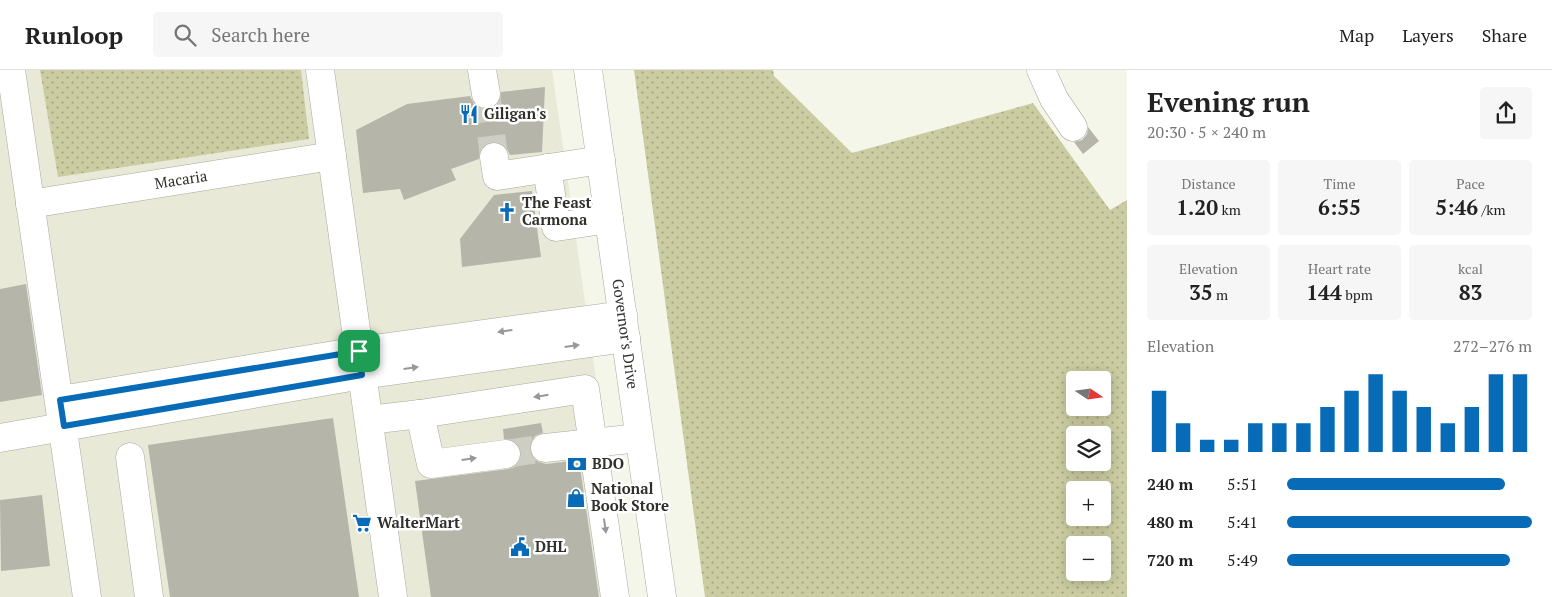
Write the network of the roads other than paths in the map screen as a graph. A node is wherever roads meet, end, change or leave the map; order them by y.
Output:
1 (11, 70) edge
2 (320, 70) edge
3 (588, 70) edge
4 (1041, 70) edge
5 (1073, 127) dead end
6 (332, 156) junction
7 (494, 157) tunnel mouth
8 (601, 160) junction
9 (547, 168) junction
10 (30, 204) junction
11 (609, 219) junction
12 (625, 326) junction
13 (361, 363) junction
14 (62, 413) junction
15 (420, 414) junction
16 (369, 420) junction
17 (638, 428) junction
18 (592, 435) junction
19 (0, 438) edge
20 (545, 448) tunnel mouth
21 (506, 454) tunnel mouth
22 (130, 457) dead end
23 (88, 597) edge
24 (148, 597) edge
25 (393, 597) edge
26 (615, 597) edge
27 (662, 597) edge

1 - 10 main road
2 - 6 main road
3 - 8 main road, Governor's Drive
4 - 5 main road
6 - 10 main road, Macaria
6 - 13 main road
7 - 9 main road
8 - 9 main road
8 - 11 main road, Governor's Drive
9 - 11 main road
10 - 14 main road
11 - 12 main road, Governor's Drive
12 - 13 main road
12 - 17 main road, Governor's Drive
13 - 14 main road
13 - 16 main road
14 - 19 main road
14 - 23 main road
15 - 16 main road
18 -> 15 main road
15 -> 21 main road
16 - 25 main road
17 - 18 main road
17 - 27 main road, Governor's Drive
18 - 20 main road
18 -> 26 main road
22 - 24 main road

